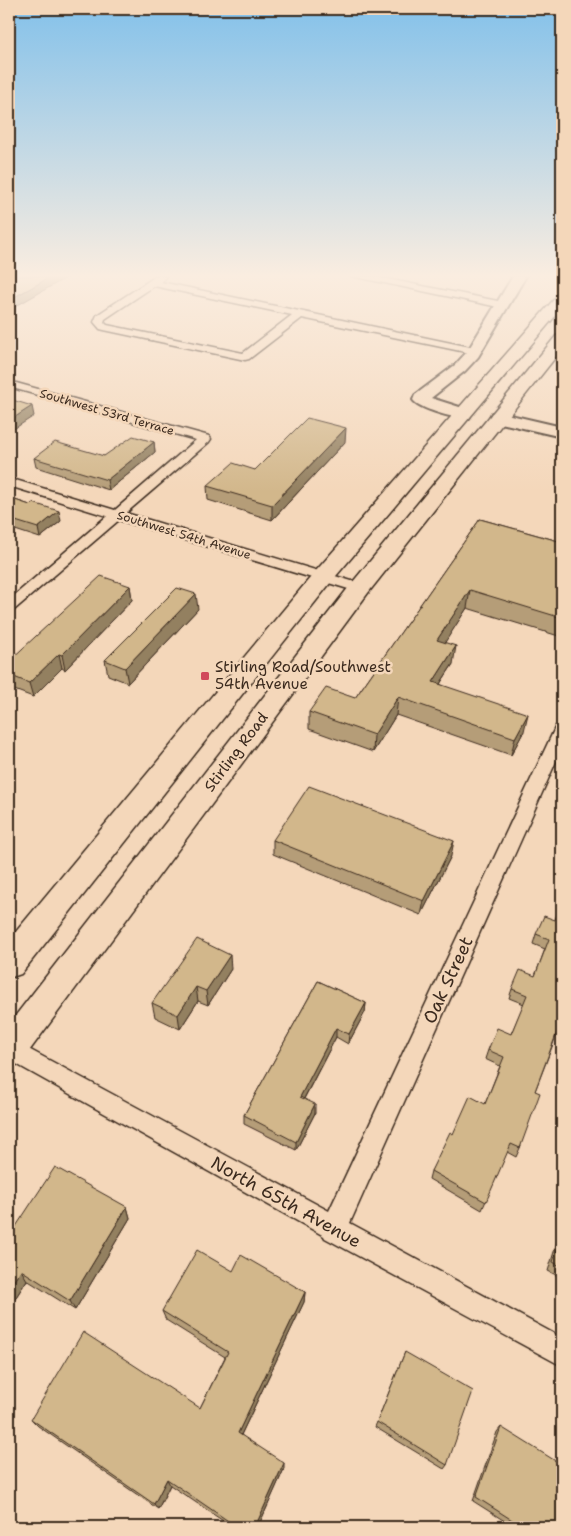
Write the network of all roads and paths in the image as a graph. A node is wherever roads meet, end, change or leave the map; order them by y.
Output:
1 (201, 348) edge
2 (257, 348) edge
3 (459, 348) edge
4 (477, 348) edge
5 (520, 348) edge
6 (555, 348) edge
7 (475, 351) junction
8 (9, 384) edge
9 (562, 412) edge
10 (462, 414) junction
11 (498, 417) junction
12 (556, 430) edge
13 (9, 482) edge
14 (115, 514) junction
15 (323, 577) junction
16 (360, 588) junction
17 (9, 607) edge
18 (562, 730) edge
19 (9, 964) edge
20 (9, 1050) edge
21 (334, 1229) junction
22 (562, 1353) edge

1 - 2 street
3 - 7 street
4 - 7 street
5 - 10 main road
6 - 11 main road, Stirling Road
7 - 10 street
8 - 14 street, Southwest 53rd Terrace
9 - 12 street
10 - 15 main road
11 - 12 street
11 - 16 main road, Stirling Road
13 - 14 street, Southwest 54th Avenue
14 - 15 street, Southwest 54th Avenue
14 - 17 street
15 - 16 street, Southwest 54th Avenue
15 - 19 main road
16 - 20 main road, Stirling Road
18 - 21 street, Oak Street
20 - 21 street, North 65th Avenue
21 - 22 street, North 65th Avenue

